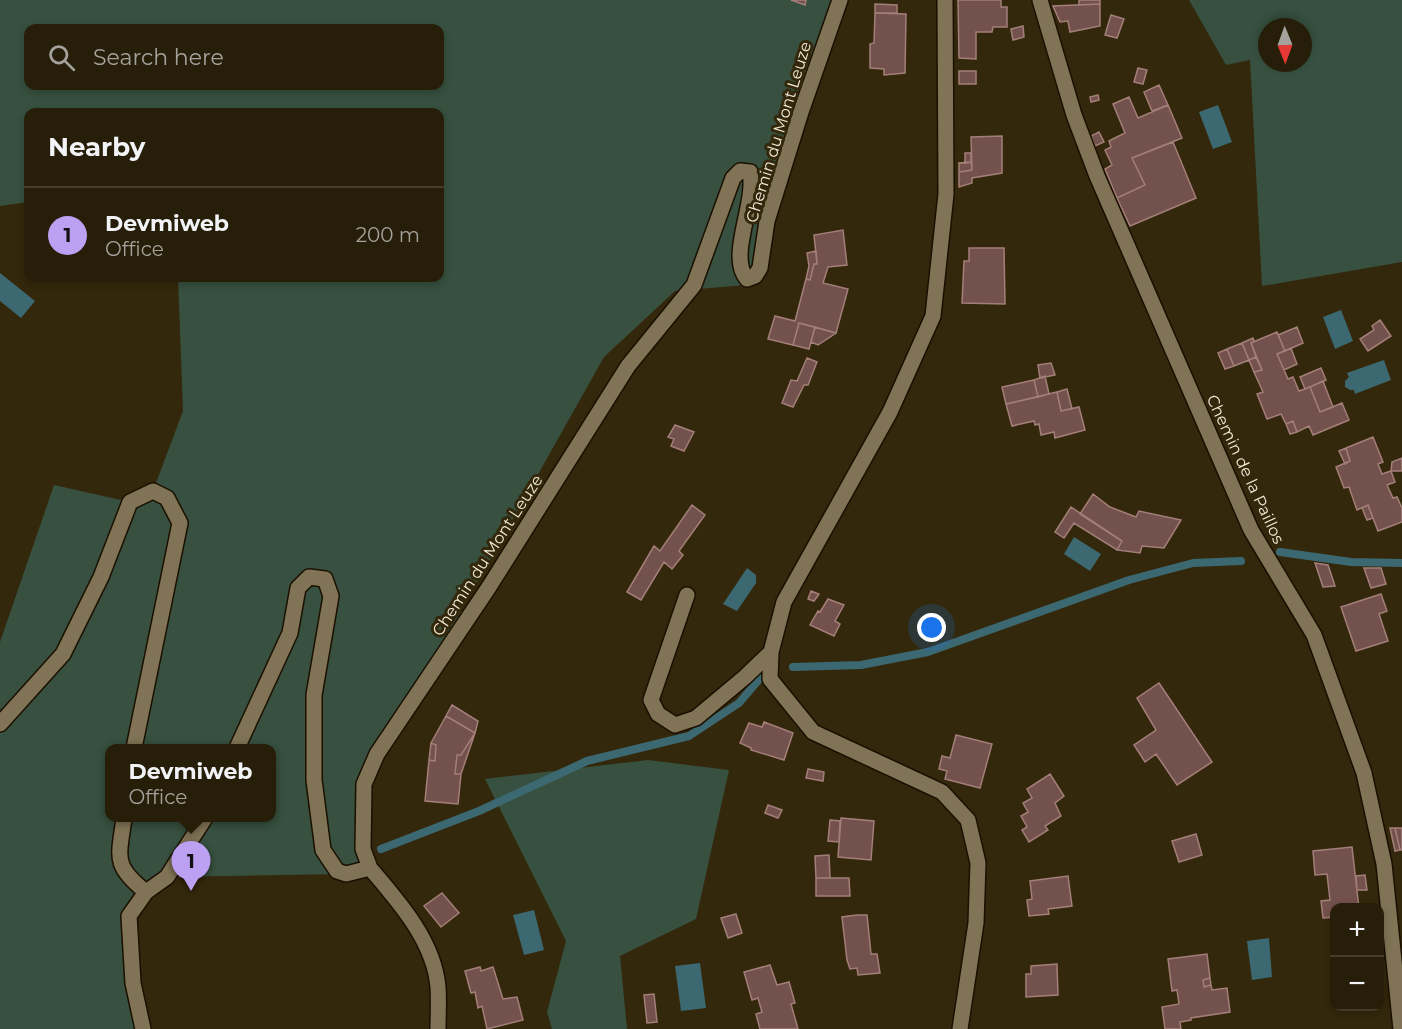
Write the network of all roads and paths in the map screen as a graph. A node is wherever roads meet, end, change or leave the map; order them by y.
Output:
1 (840, 0) edge
2 (945, 0) edge
3 (1040, 0) edge
4 (687, 595) dead end
5 (771, 652) junction
6 (0, 724) edge
7 (135, 744) edge
8 (239, 744) edge
9 (123, 822) edge
10 (202, 822) edge
11 (370, 868) junction
12 (146, 892) junction
13 (144, 1029) edge
14 (438, 1029) edge
15 (960, 1029) edge
16 (1401, 1029) edge

1 - 11 street, Chemin du Mont Leuze
2 - 5 street
3 - 16 street, Chemin de la Paillos
4 - 5 street
5 - 15 street
6 - 7 street
8 - 11 street
9 - 12 street
10 - 12 street
11 - 14 street
12 - 13 street

